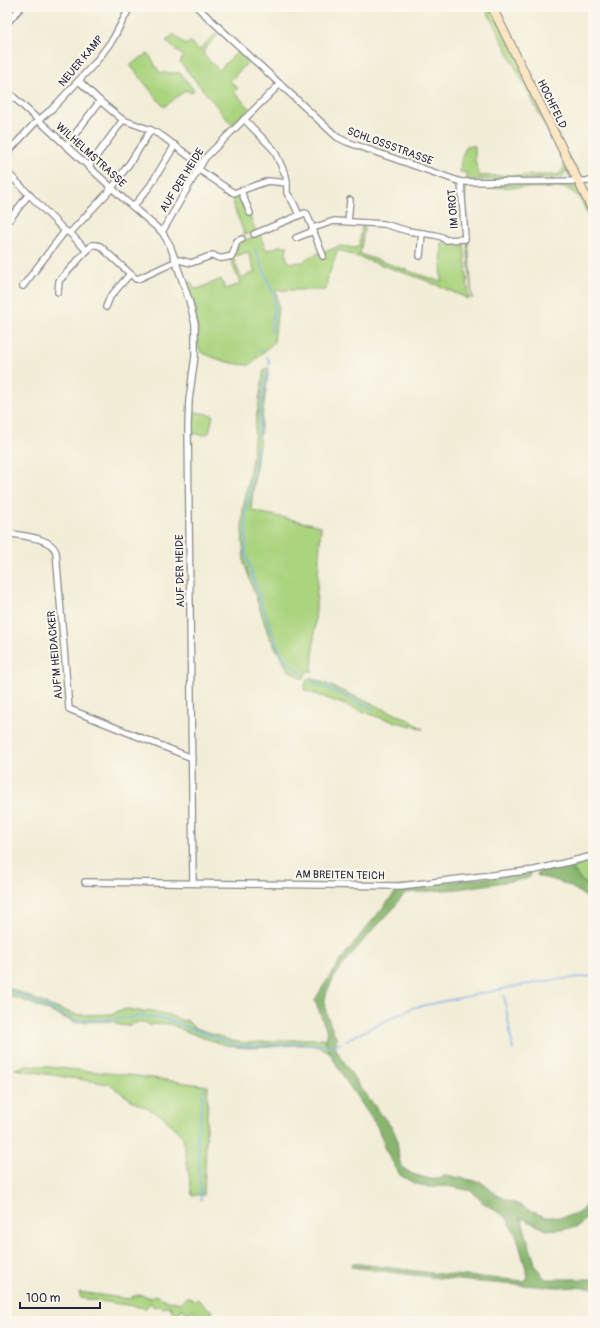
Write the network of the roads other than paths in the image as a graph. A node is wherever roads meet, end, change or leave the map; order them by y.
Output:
1 (21, 7) edge
2 (130, 7) edge
3 (197, 7) edge
4 (492, 7) edge
5 (7, 23) edge
6 (79, 81) junction
7 (280, 84) junction
8 (7, 91) edge
9 (100, 101) junction
10 (244, 119) junction
11 (123, 120) junction
12 (38, 121) junction
13 (151, 130) junction
14 (175, 144) junction
15 (66, 146) junction
16 (7, 153) edge
17 (89, 166) junction
18 (199, 167) junction
19 (7, 172) edge
20 (578, 181) junction
21 (593, 181) edge
22 (461, 182) junction
23 (288, 183) junction
24 (112, 188) junction
25 (241, 191) junction
26 (29, 194) junction
27 (350, 200) dead end
28 (133, 207) junction
29 (593, 212) edge
30 (250, 213) dead end
31 (299, 215) junction
32 (348, 221) junction
33 (7, 223) edge
34 (313, 230) junction
35 (68, 232) junction
36 (162, 232) junction
37 (254, 234) dead end
38 (422, 234) junction
39 (296, 238) dead end
40 (242, 239) dead end
41 (87, 251) junction
42 (323, 256) dead end
43 (420, 256) dead end
44 (176, 262) junction
45 (130, 274) junction
46 (23, 286) dead end
47 (58, 292) dead end
48 (106, 307) dead end
49 (7, 533) edge
50 (192, 758) junction
51 (593, 856) edge
52 (85, 882) dead end
53 (193, 883) junction

1 - 5 street
2 - 6 street, NEUER KAMP
3 - 7 street, SCHLOSSSTRASSE
4 - 20 street, HOCHFELD
6 - 9 street
6 - 12 street, NEUER KAMP
7 - 10 street, AUF DER HEIDE
7 - 22 street, SCHLOSSSTRASSE
8 - 12 street, WILHELMSTRASSE
9 - 11 street
9 - 15 street
10 - 18 street, AUF DER HEIDE
10 - 23 street
11 - 13 street
11 - 17 street
12 - 15 street, WILHELMSTRASSE
12 - 16 street, NEUER KAMP
13 - 14 street
13 - 24 street
14 - 18 street
14 - 28 street
15 - 17 street, WILHELMSTRASSE
17 - 24 street, WILHELMSTRASSE
18 - 25 street
18 - 36 street, AUF DER HEIDE
19 - 26 street
20 - 21 street, SCHLOSSSTRASSE
20 - 22 street, SCHLOSSSTRASSE
20 - 29 street, HOCHFELD
22 - 38 street, IM OROT
23 - 25 street
23 - 31 street
24 - 28 street, WILHELMSTRASSE
24 - 35 street
25 - 30 street
26 - 33 street
26 - 35 street
27 - 32 street
28 - 36 street, WILHELMSTRASSE
31 - 34 street
31 - 37 street
32 - 34 street, IM OROT
32 - 38 street, IM OROT
34 - 39 street, IM OROT
34 - 42 street
35 - 41 street
35 - 46 street
36 - 44 street, AUF DER HEIDE
38 - 43 street
40 - 44 street
41 - 45 street
41 - 47 street
44 - 45 street
44 - 50 street, AUF DER HEIDE
45 - 48 street
49 - 50 street, AUF'M HEIDACKER
50 - 53 street, AUF DER HEIDE
51 - 53 street, AM BREITEN TEICH
52 - 53 street, AM BREITEN TEICH

